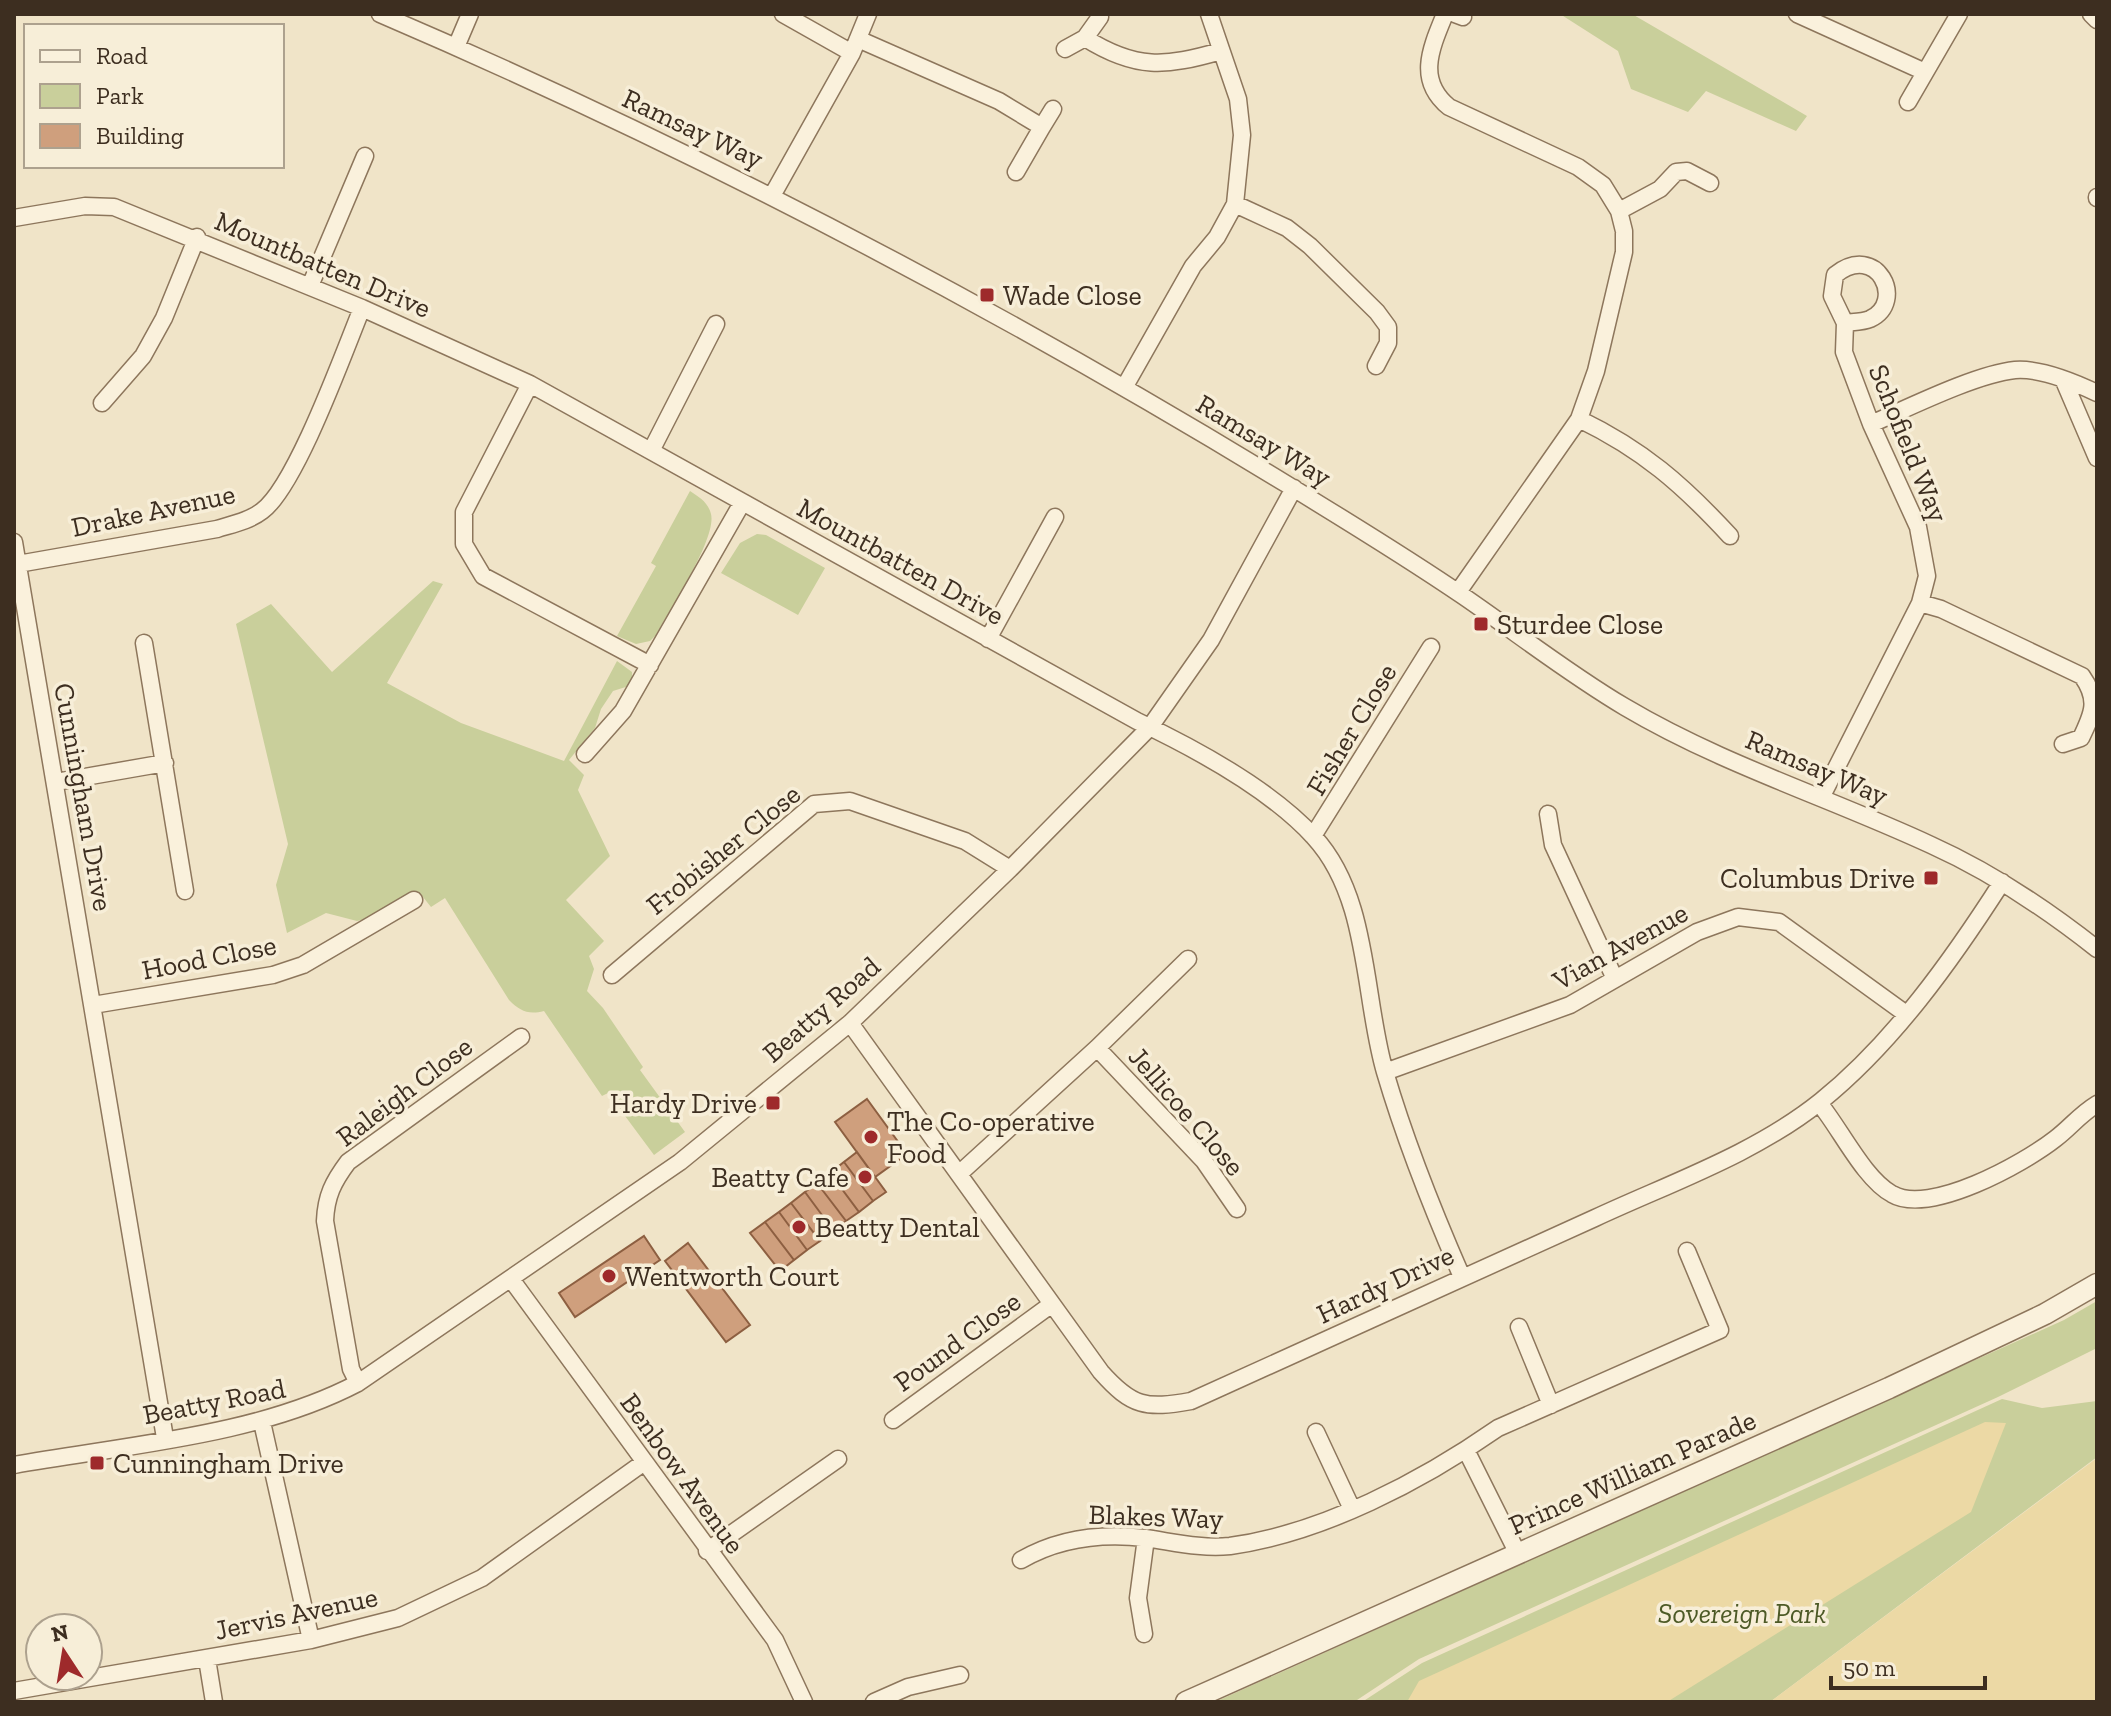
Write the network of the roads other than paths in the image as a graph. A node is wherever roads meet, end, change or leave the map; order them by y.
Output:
1 (380, 14) edge
2 (470, 14) edge
3 (783, 14) edge
4 (868, 14) edge
5 (1209, 14) edge
6 (1445, 14) edge
7 (1797, 14) edge
8 (1959, 14) edge
9 (2091, 14) edge
10 (1100, 17) dead end
11 (2097, 20) edge
12 (1085, 38) junction
13 (855, 46) junction
14 (456, 47) junction
15 (1065, 49) dead end
16 (1221, 51) junction
17 (1925, 72) junction
18 (1908, 102) dead end
19 (1053, 109) dead end
20 (1042, 127) junction
21 (365, 156) dead end
22 (1016, 172) dead end
23 (1710, 183) dead end
24 (773, 194) junction
25 (1235, 204) junction
26 (1619, 211) junction
27 (14, 218) edge
28 (197, 237) junction
29 (310, 286) junction
30 (362, 308) junction
31 (1845, 323) dead end
32 (716, 324) dead end
33 (1376, 366) dead end
34 (2064, 381) junction
35 (530, 384) junction
36 (1125, 386) junction
37 (2097, 393) edge
38 (102, 403) dead end
39 (1579, 419) junction
40 (1871, 424) junction
41 (651, 451) junction
42 (2097, 458) edge
43 (1294, 488) junction
44 (742, 503) junction
45 (1055, 517) dead end
46 (1730, 536) dead end
47 (14, 542) edge
48 (18, 564) junction
49 (1458, 592) junction
50 (1920, 603) junction
51 (988, 639) junction
52 (144, 643) dead end
53 (1431, 647) dead end
54 (650, 665) junction
55 (1150, 727) junction
56 (2063, 744) dead end
57 (585, 754) dead end
58 (165, 763) junction
59 (56, 782) junction
60 (1821, 798) junction
61 (1548, 814) dead end
62 (1313, 836) junction
63 (1010, 869) junction
64 (2002, 882) junction
65 (185, 891) dead end
66 (414, 900) dead end
67 (2097, 949) edge
68 (1188, 959) dead end
69 (612, 975) dead end
70 (1615, 979) junction
71 (93, 1005) junction
72 (1906, 1014) junction
73 (850, 1023) junction
74 (521, 1037) dead end
75 (1097, 1048) junction
76 (1385, 1072) junction
77 (1819, 1103) junction
78 (2097, 1104) edge
79 (960, 1173) junction
80 (1237, 1209) dead end
81 (1687, 1251) dead end
82 (1462, 1277) junction
83 (511, 1279) junction
84 (2097, 1284) edge
85 (1052, 1304) junction
86 (1519, 1327) dead end
87 (358, 1383) junction
88 (1551, 1405) junction
89 (893, 1420) dead end
90 (262, 1422) junction
91 (1316, 1432) dead end
92 (165, 1438) junction
93 (1466, 1450) junction
94 (838, 1459) dead end
95 (643, 1463) junction
96 (14, 1465) edge
97 (1352, 1509) junction
98 (1146, 1538) junction
99 (707, 1551) junction
100 (1518, 1554) junction
101 (1021, 1560) dead end
102 (1144, 1634) dead end
103 (311, 1640) junction
104 (207, 1659) junction
105 (960, 1675) dead end
106 (14, 1691) edge
107 (214, 1702) edge
108 (804, 1702) edge
109 (874, 1702) edge
110 (1186, 1702) edge

1 - 14 street, Ramsay Way
2 - 14 street
3 - 13 street
4 - 13 street
5 - 16 street
6 - 26 street
7 - 17 street
8 - 17 street
9 - 11 street
10 - 12 street
12 - 15 street
12 - 16 street
13 - 20 street
13 - 24 street
14 - 24 street, Ramsay Way
16 - 25 street
17 - 18 street
19 - 20 street
20 - 22 street
21 - 29 street
23 - 26 street
24 - 36 street, Ramsay Way
25 - 33 street
25 - 36 street
26 - 39 street
27 - 28 street, Mountbatten Drive
28 - 29 street, Mountbatten Drive
28 - 38 street
29 - 30 street, Mountbatten Drive
30 - 35 street, Mountbatten Drive
30 - 48 street, Drake Avenue
31 - 40 street, Schofield Way
32 - 41 street
34 - 37 street
34 - 40 street
34 - 42 street
35 - 41 street, Mountbatten Drive
35 - 54 street
36 - 43 street, Ramsay Way
39 - 46 street
39 - 49 street
40 - 50 street, Schofield Way
41 - 44 street, Mountbatten Drive
43 - 49 street, Ramsay Way
43 - 55 street, Beatty Road
44 - 51 street, Mountbatten Drive
44 - 54 street
45 - 51 street
47 - 48 street, Cunningham Drive
48 - 59 street, Cunningham Drive
49 - 60 street, Ramsay Way
50 - 56 street
50 - 60 street, Schofield Way
51 - 55 street, Mountbatten Drive
52 - 58 street
53 - 62 street, Fisher Close
54 - 57 street
55 - 62 street, Mountbatten Drive
55 - 63 street, Beatty Road
58 - 59 street
58 - 65 street
59 - 71 street, Cunningham Drive
60 - 64 street, Ramsay Way
61 - 70 street
62 - 76 street, Mountbatten Drive
63 - 69 street, Frobisher Close
63 - 73 street, Beatty Road
64 - 67 street, Ramsay Way
64 - 72 street, Hardy Drive
66 - 71 street, Hood Close
68 - 75 street, Jellicoe Close
70 - 72 street, Vian Avenue
70 - 76 street, Vian Avenue
71 - 92 street, Cunningham Drive
72 - 77 street, Hardy Drive
73 - 79 street, Hardy Drive
73 - 83 street, Beatty Road
74 - 87 street, Raleigh Close
75 - 79 street, Jellicoe Close
75 - 80 street, Jellicoe Close
76 - 82 street, Mountbatten Drive
77 - 78 street
77 - 82 street, Hardy Drive
79 - 85 street, Hardy Drive
81 - 88 street, Blakes Way
82 - 85 street, Hardy Drive
83 - 87 street, Beatty Road
83 - 95 street, Benbow Avenue
84 - 100 street, Prince William Parade
85 - 89 street, Pound Close
86 - 88 street
87 - 90 street, Beatty Road
88 - 93 street, Blakes Way
90 - 92 street, Beatty Road
90 - 103 street
91 - 97 street
92 - 96 street, Beatty Road
93 - 97 street, Blakes Way
93 - 100 street
94 - 99 street
95 - 99 street, Benbow Avenue
95 - 103 street, Jervis Avenue
97 - 98 street, Blakes Way
98 - 101 street, Blakes Way
98 - 102 street
99 - 108 street, Benbow Avenue
100 - 110 street, Prince William Parade
103 - 104 street, Jervis Avenue
104 - 106 street, Jervis Avenue
104 - 107 street
105 - 109 street

